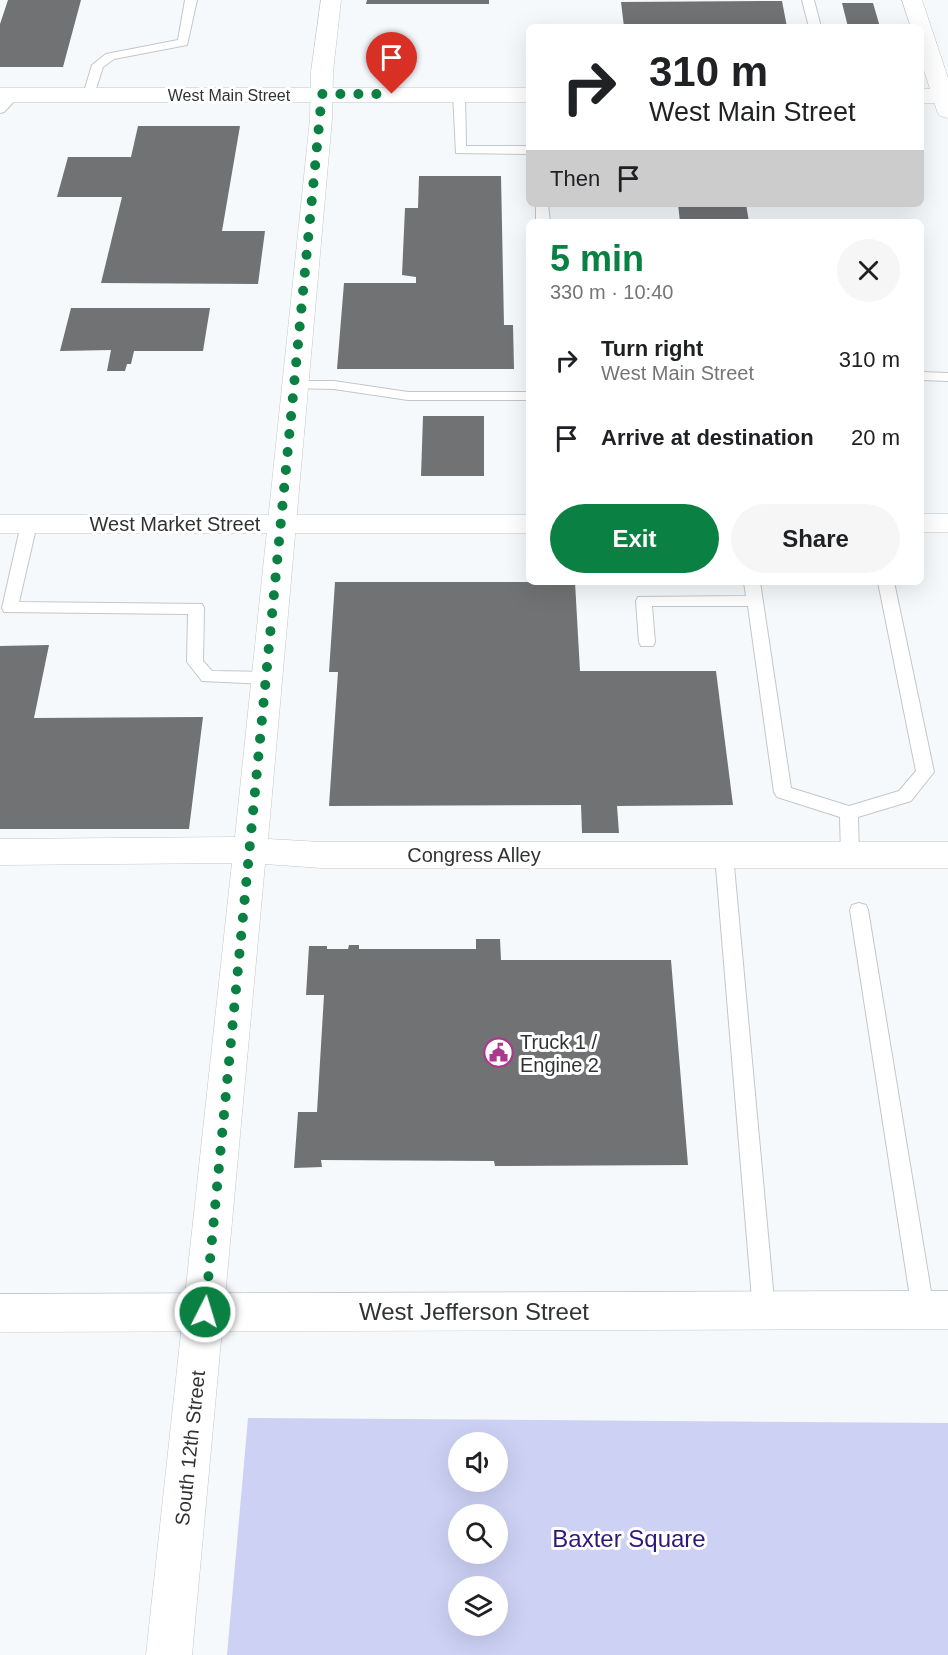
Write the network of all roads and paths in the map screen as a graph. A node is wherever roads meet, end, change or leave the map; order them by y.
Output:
1 (191, 0) edge
2 (331, 0) edge
3 (808, 0) edge
4 (912, 0) edge
5 (814, 24) edge
6 (920, 24) edge
7 (924, 39) edge
8 (322, 94) junction
9 (459, 94) junction
10 (526, 94) edge
11 (88, 95) junction
12 (5, 100) edge
13 (940, 100) edge
14 (526, 150) edge
15 (924, 376) edge
16 (948, 376) edge
17 (295, 385) junction
18 (526, 396) edge
19 (0, 524) edge
20 (29, 524) junction
21 (281, 524) junction
22 (526, 524) edge
23 (924, 524) edge
24 (948, 524) edge
25 (752, 585) edge
26 (887, 585) edge
27 (755, 601) junction
28 (5, 608) edge
29 (647, 642) dead end
30 (266, 678) junction
31 (849, 813) junction
32 (249, 850) junction
33 (0, 852) edge
34 (724, 855) junction
35 (850, 855) junction
36 (948, 855) edge
37 (860, 910) dead end
38 (935, 1310) edge
39 (764, 1311) junction
40 (205, 1312) junction
41 (0, 1313) edge
42 (169, 1655) edge

1 - 11 lane
2 - 8 street, South 12th Street
3 - 5 lane
4 - 6 street
7 - 13 street
8 - 9 street, West Main Street
8 - 11 street, West Main Street
8 - 17 street, South 12th Street
9 - 10 street, West Main Street
9 - 14 lane
11 - 12 street, West Main Street
15 - 16 lane
17 - 18 lane
17 - 21 street, South 12th Street
19 - 20 street, West Market Street
20 - 21 street, West Market Street
20 - 28 lane
21 - 22 street, West Market Street
21 - 30 street, South 12th Street
23 - 24 street
25 - 27 lane
26 - 31 lane
27 - 29 lane
27 - 31 lane
28 - 30 lane
30 - 32 street, South 12th Street
31 - 35 lane
32 - 33 street, Congress Alley
32 - 34 street, Congress Alley
32 - 40 street, South 12th Street
34 - 35 street, Congress Alley
34 - 39 lane
35 - 36 street, Congress Alley
37 - 38 lane
38 - 39 street, West Jefferson Street
39 - 40 street, West Jefferson Street
40 - 41 street, West Jefferson Street
40 - 42 street, South 12th Street

